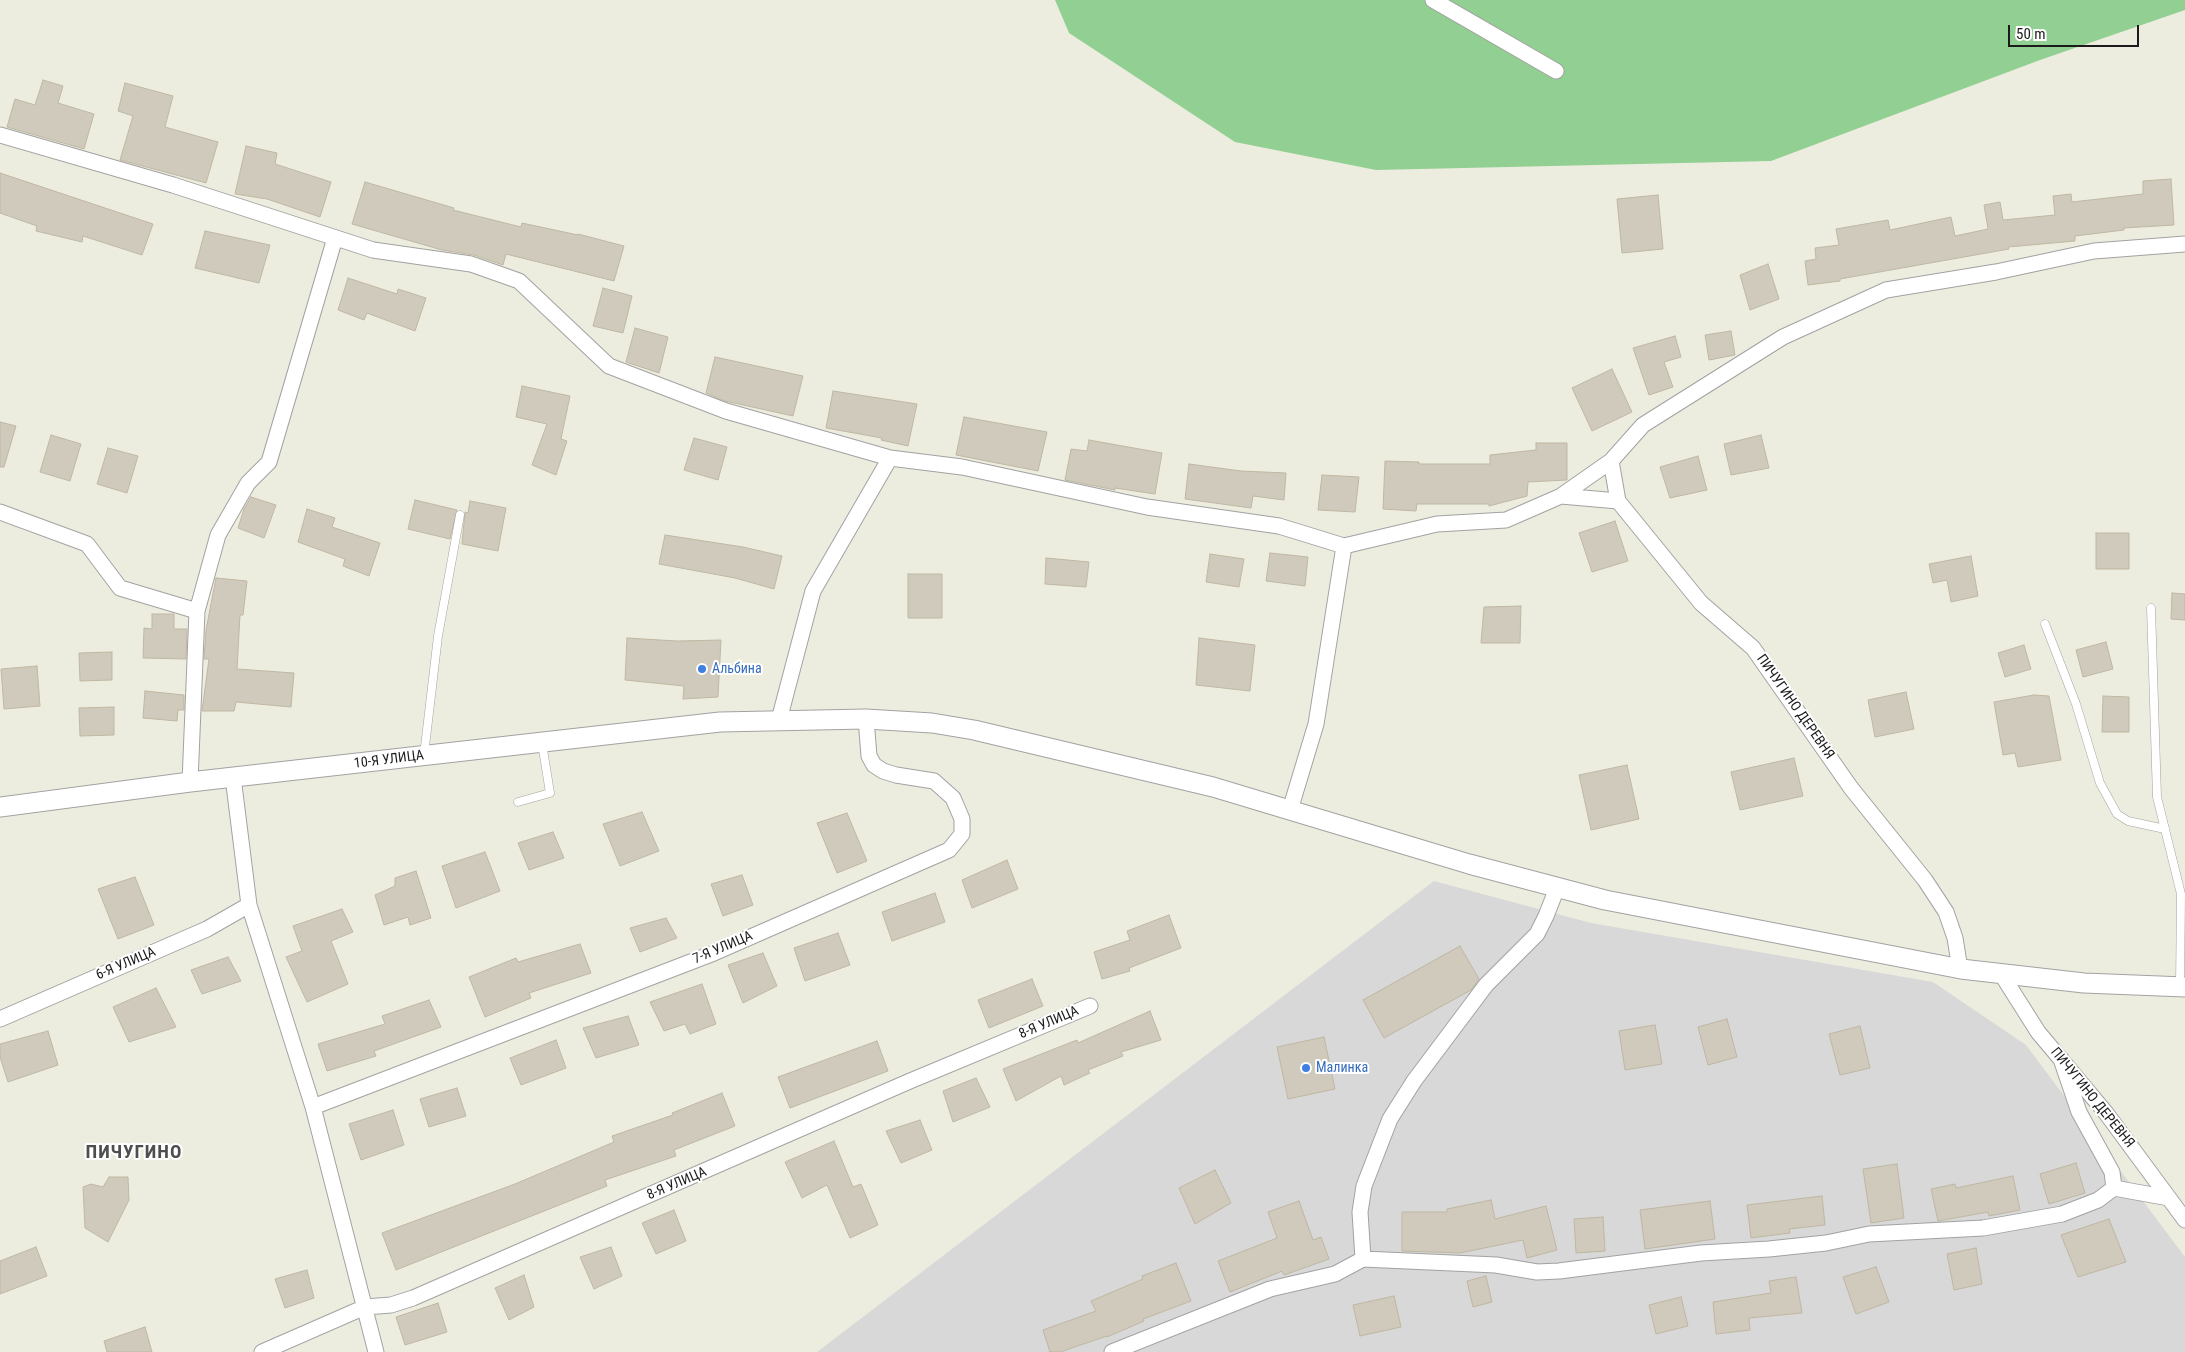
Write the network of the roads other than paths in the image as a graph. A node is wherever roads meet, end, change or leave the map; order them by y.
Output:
1 (1433, 0) edge
2 (1556, 72) dead end
3 (0, 135) edge
4 (335, 238) junction
5 (2185, 244) edge
6 (890, 458) junction
7 (1611, 461) junction
8 (1561, 496) junction
9 (1618, 501) junction
10 (0, 512) edge
11 (460, 515) dead end
12 (1344, 546) junction
13 (2151, 608) dead end
14 (197, 611) junction
15 (2045, 624) dead end
16 (866, 719) junction
17 (779, 720) junction
18 (542, 742) junction
19 (424, 756) junction
20 (233, 777) junction
21 (190, 782) junction
22 (518, 802) dead end
23 (0, 808) edge
24 (1290, 810) junction
25 (2165, 829) junction
26 (1556, 888) junction
27 (249, 905) junction
28 (1960, 969) junction
29 (2002, 975) junction
30 (2182, 987) edge
31 (1090, 1006) dead end
32 (0, 1019) edge
33 (2061, 1059) junction
34 (313, 1107) junction
35 (2114, 1188) junction
36 (2169, 1198) junction
37 (2185, 1220) edge
38 (1363, 1259) junction
39 (366, 1307) junction
40 (262, 1352) edge
41 (376, 1352) edge
42 (1112, 1352) edge

1 - 2 street
3 - 4 street
4 - 6 street
4 - 14 street
5 - 7 street
6 - 12 street
6 - 17 street
7 - 8 street
7 - 9 street, ПИЧУГИНО ДЕРЕВНЯ
8 - 9 street
8 - 12 street
9 - 28 street, ПИЧУГИНО ДЕРЕВНЯ
10 - 14 street
11 - 19 lane
12 - 24 street
13 - 25 lane
14 - 21 street
15 - 25 lane
16 - 17 street, 10-Я УЛИЦА
16 - 24 street, 10-Я УЛИЦА
16 - 34 street, 7-Я УЛИЦА
17 - 18 street, 10-Я УЛИЦА
18 - 19 street, 10-Я УЛИЦА
18 - 22 lane
19 - 20 street, 10-Я УЛИЦА
20 - 21 street, 10-Я УЛИЦА
20 - 27 street
21 - 23 street, 10-Я УЛИЦА
24 - 26 street, 10-Я УЛИЦА
25 - 30 lane
26 - 28 street, 10-Я УЛИЦА
26 - 38 street
27 - 32 street, 6-Я УЛИЦА
27 - 34 street
28 - 29 street, 10-Я УЛИЦА
29 - 30 street, 10-Я УЛИЦА
29 - 33 street, ПИЧУГИНО ДЕРЕВНЯ
31 - 39 street, 8-Я УЛИЦА
33 - 35 street
33 - 36 street, ПИЧУГИНО ДЕРЕВНЯ
34 - 39 street
35 - 36 street
35 - 38 street
36 - 37 street, ПИЧУГИНО ДЕРЕВНЯ
38 - 42 street
39 - 40 street, 8-Я УЛИЦА
39 - 41 street

